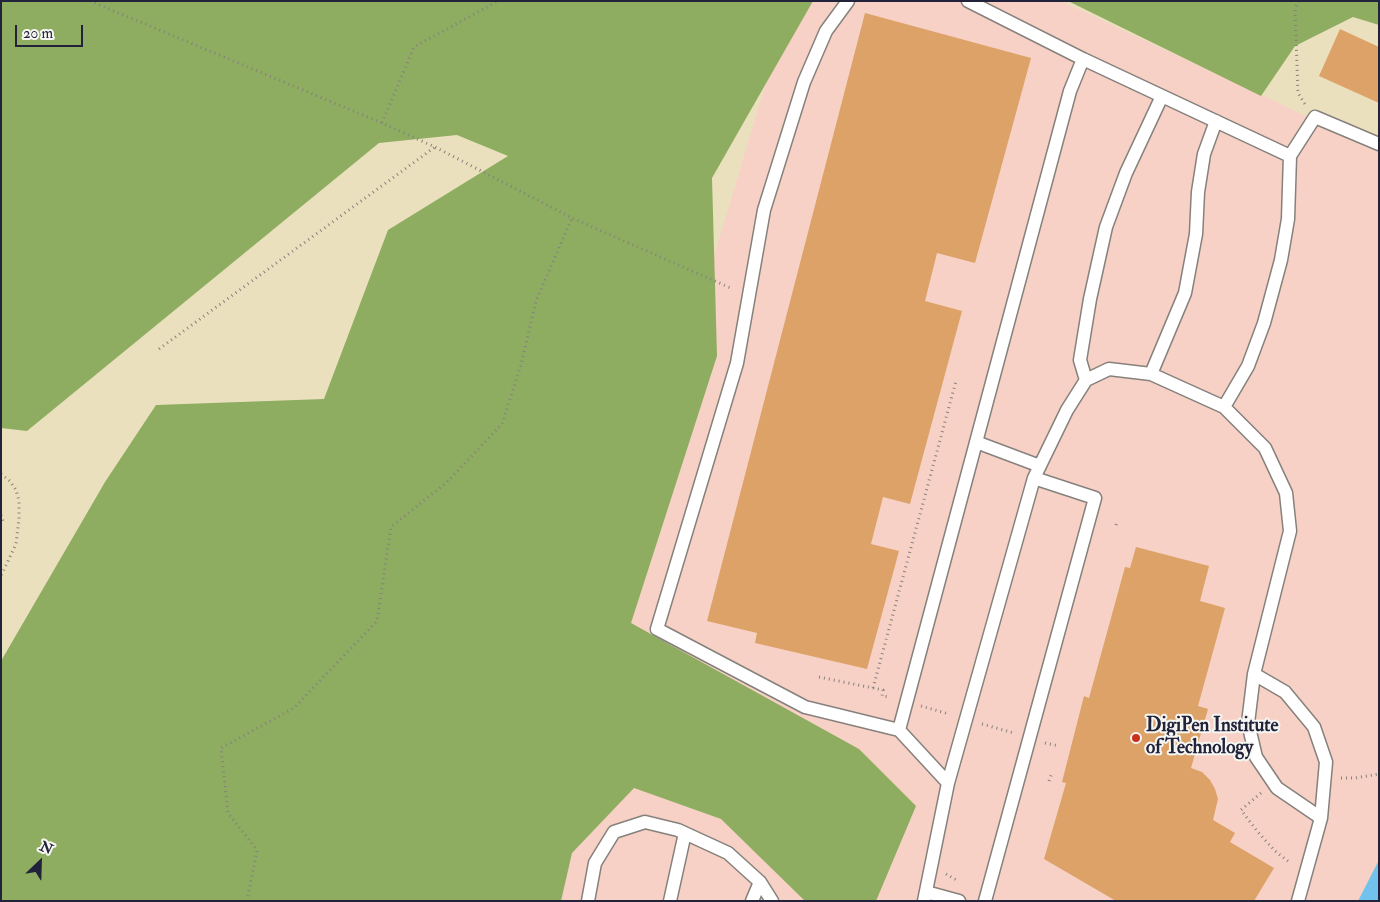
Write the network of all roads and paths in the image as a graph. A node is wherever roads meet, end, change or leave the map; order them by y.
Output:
1 (90, 1) edge
2 (498, 1) edge
3 (848, 1) edge
4 (968, 1) edge
5 (1299, 1) edge
6 (1083, 59) junction
7 (1162, 96) junction
8 (1315, 117) junction
9 (1216, 121) junction
10 (382, 123) junction
11 (1379, 144) edge
12 (436, 148) junction
13 (1290, 156) junction
14 (572, 218) junction
15 (750, 296) junction
16 (159, 350) dead end
17 (1151, 374) junction
18 (1086, 380) junction
19 (956, 382) dead end
20 (1224, 407) junction
21 (976, 442) junction
22 (1040, 466) junction
23 (1, 474) edge
24 (1034, 478) junction
25 (1, 515) edge
26 (1, 524) edge
27 (3, 569) edge
28 (1, 576) edge
29 (1254, 674) junction
30 (819, 677) dead end
31 (873, 688) junction
32 (890, 698) dead end
33 (916, 705) dead end
34 (952, 715) dead end
35 (985, 724) dead end
36 (899, 730) junction
37 (1014, 733) dead end
38 (1045, 743) dead end
39 (1059, 746) dead end
40 (1052, 773) dead end
41 (1379, 774) edge
42 (1355, 778) dead end
43 (1049, 781) dead end
44 (948, 783) junction
45 (1241, 810) dead end
46 (1321, 818) junction
47 (685, 833) junction
48 (943, 869) dead end
49 (1286, 870) dead end
50 (760, 882) junction
51 (964, 883) dead end
52 (925, 896) edge
53 (247, 901) edge
54 (588, 901) edge
55 (670, 901) edge
56 (752, 901) edge
57 (772, 901) edge
58 (959, 901) edge
59 (985, 901) edge
60 (1298, 901) edge

1 - 10 path
2 - 10 path
3 - 15 lane
4 - 6 lane
5 - 8 path
6 - 7 lane
6 - 21 lane
7 - 9 lane
7 - 18 lane
8 - 11 lane
8 - 13 lane
9 - 13 lane
9 - 17 lane
10 - 12 path
12 - 14 path
12 - 16 path
13 - 20 lane
14 - 15 path
14 - 53 path
15 - 36 lane
17 - 18 lane
17 - 20 lane
18 - 22 lane
19 - 31 path
20 - 29 lane
21 - 22 lane
21 - 36 lane
22 - 24 lane
23 - 27 path
24 - 44 lane
24 - 59 lane
25 - 26 path
27 - 28 path
29 - 46 lane
29 - 46 lane
30 - 31 path
31 - 32 path
33 - 34 path
35 - 37 path
36 - 44 lane
38 - 39 path
40 - 43 path
41 - 42 path
44 - 52 lane
45 - 49 path
46 - 60 lane
47 - 50 lane
47 - 54 lane
47 - 55 lane
48 - 51 path
50 - 56 lane
50 - 57 lane
52 - 58 lane

